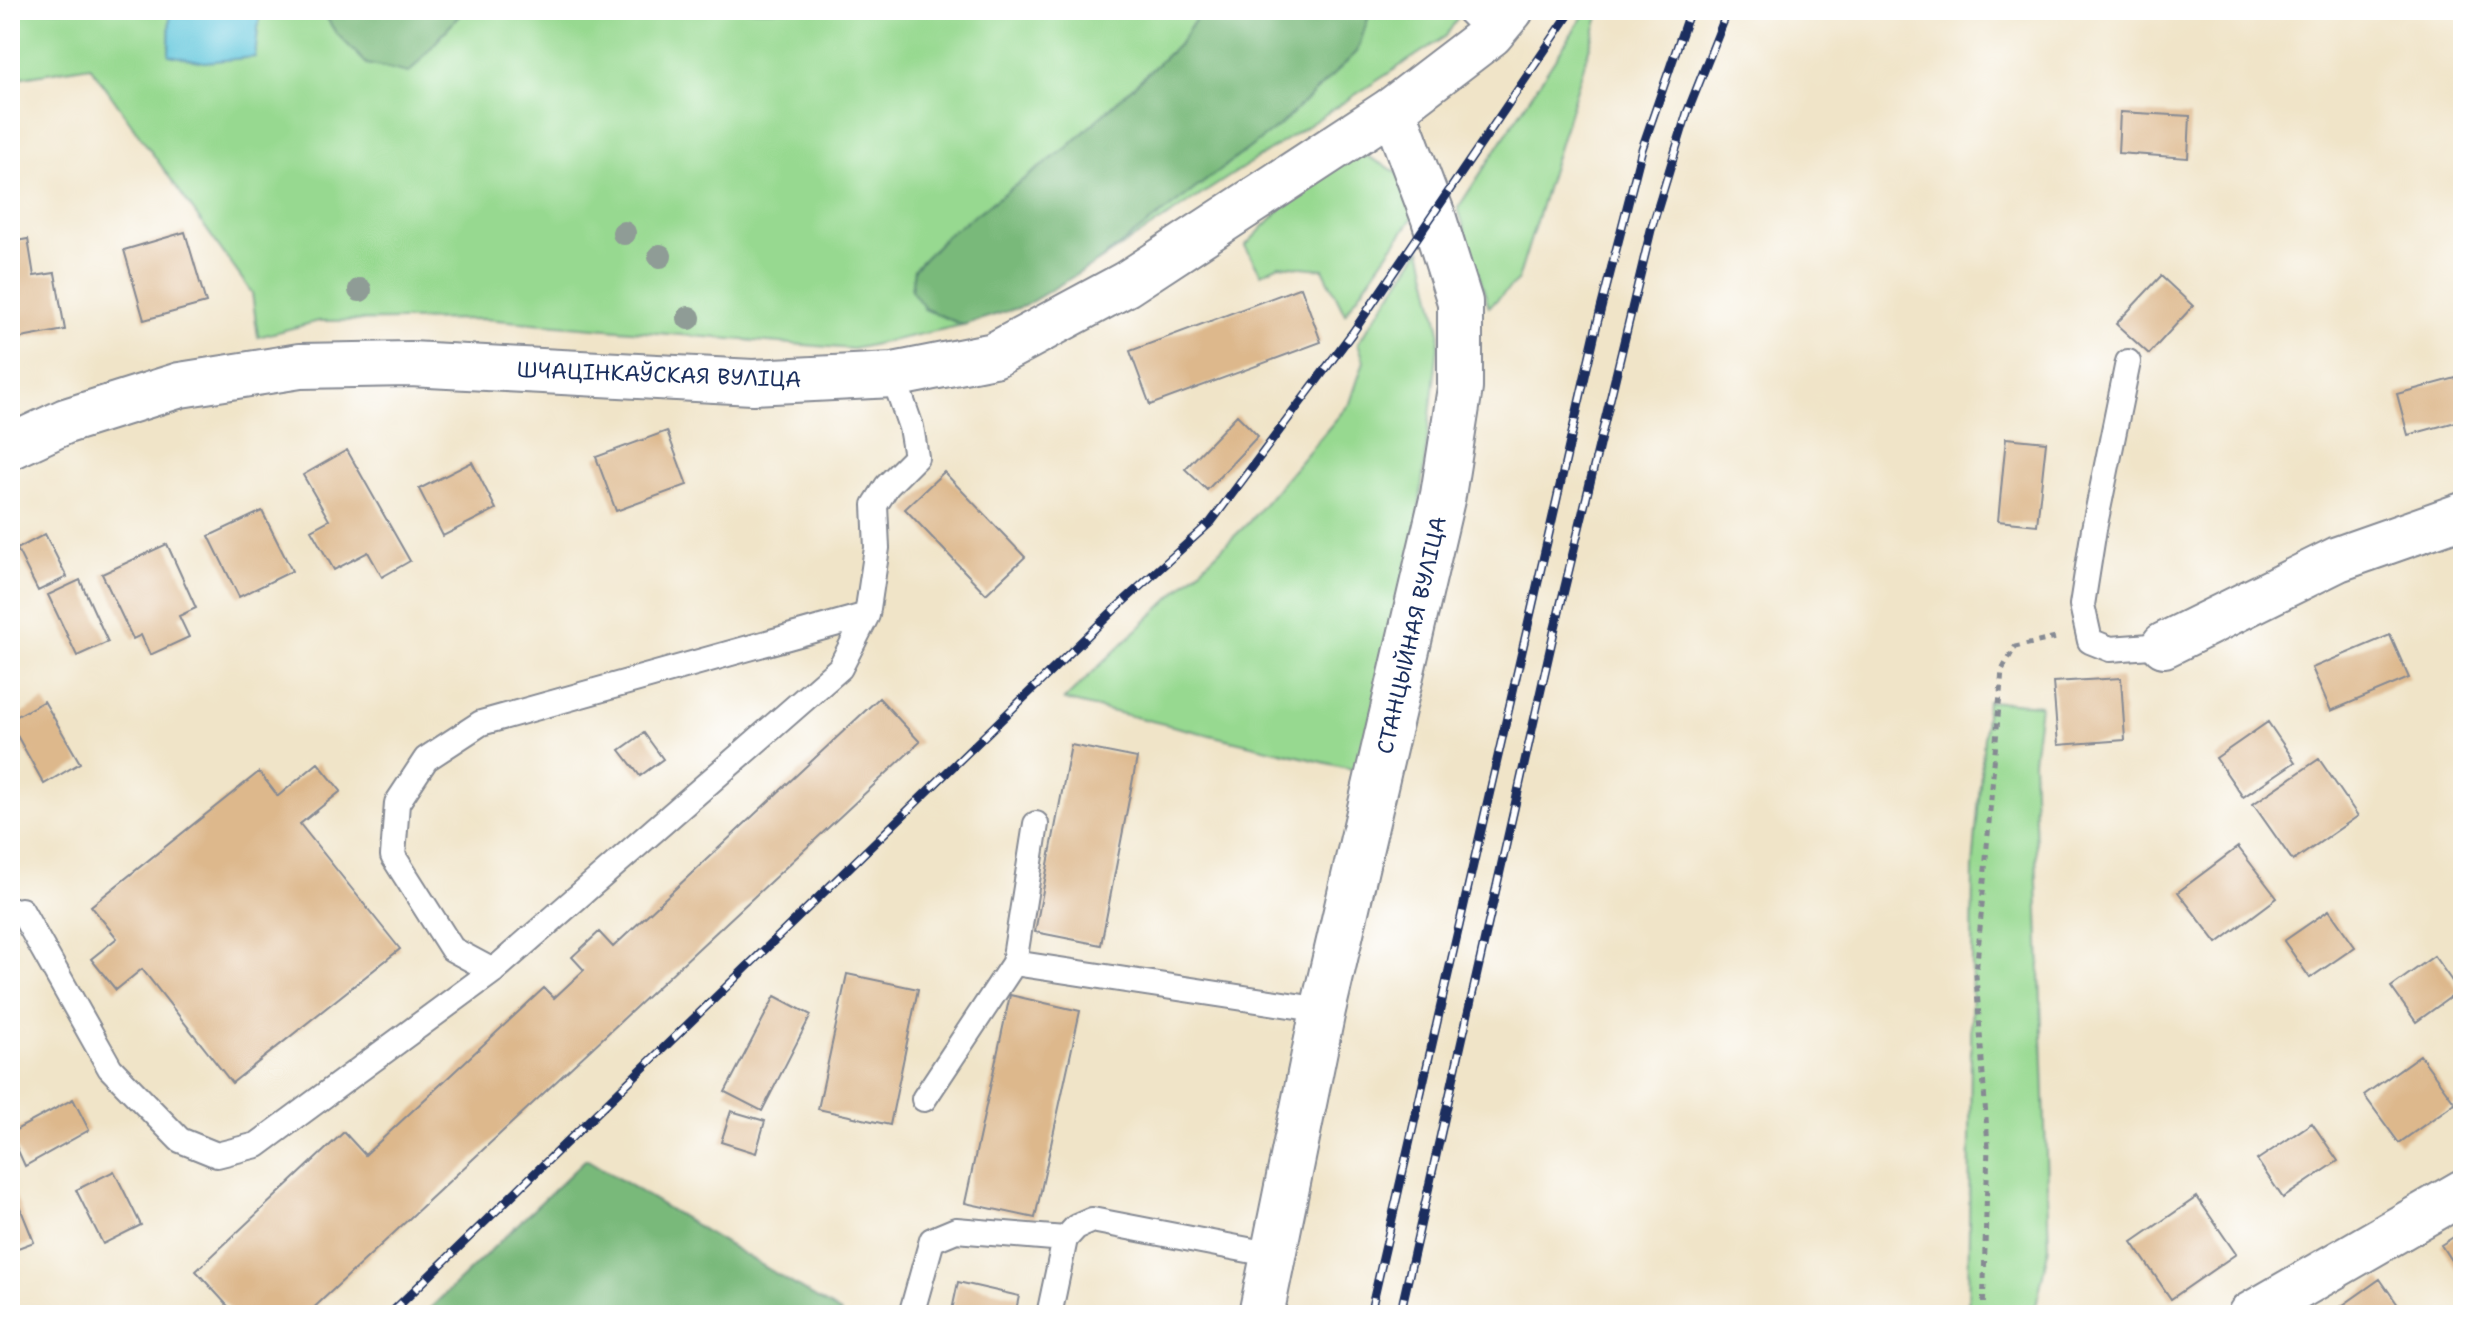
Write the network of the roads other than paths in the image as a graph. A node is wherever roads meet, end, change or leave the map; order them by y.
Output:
1 (1490, 18) edge
2 (1393, 109) junction
3 (2128, 362) dead end
4 (893, 375) junction
5 (10, 447) edge
6 (2463, 515) edge
7 (867, 615) junction
8 (2164, 645) joint
9 (1036, 824) dead end
10 (21, 910) dead end
11 (1014, 963) junction
12 (493, 971) junction
13 (1323, 1010) junction
14 (924, 1099) dead end
15 (2463, 1192) edge
16 (1065, 1239) junction
17 (1274, 1255) junction
18 (911, 1315) edge
19 (1049, 1315) edge
20 (1261, 1315) edge
21 (2250, 1315) edge

1 - 2 street
2 - 4 street, ШЧАЦІНКАЎСКАЯ ВУЛІЦА
2 - 13 street, СТАНЦЫЙНАЯ ВУЛІЦА
3 - 8 lane
4 - 5 street, ШЧАЦІНКАЎСКАЯ ВУЛІЦА
4 - 7 lane
6 - 8 street
7 - 12 lane
7 - 12 lane
9 - 11 lane
10 - 12 lane
11 - 13 lane
11 - 14 lane
13 - 17 street, СТАНЦЫЙНАЯ ВУЛІЦА
15 - 21 street
16 - 17 lane
16 - 18 lane
16 - 19 lane
17 - 20 street, СТАНЦЫЙНАЯ ВУЛІЦА

